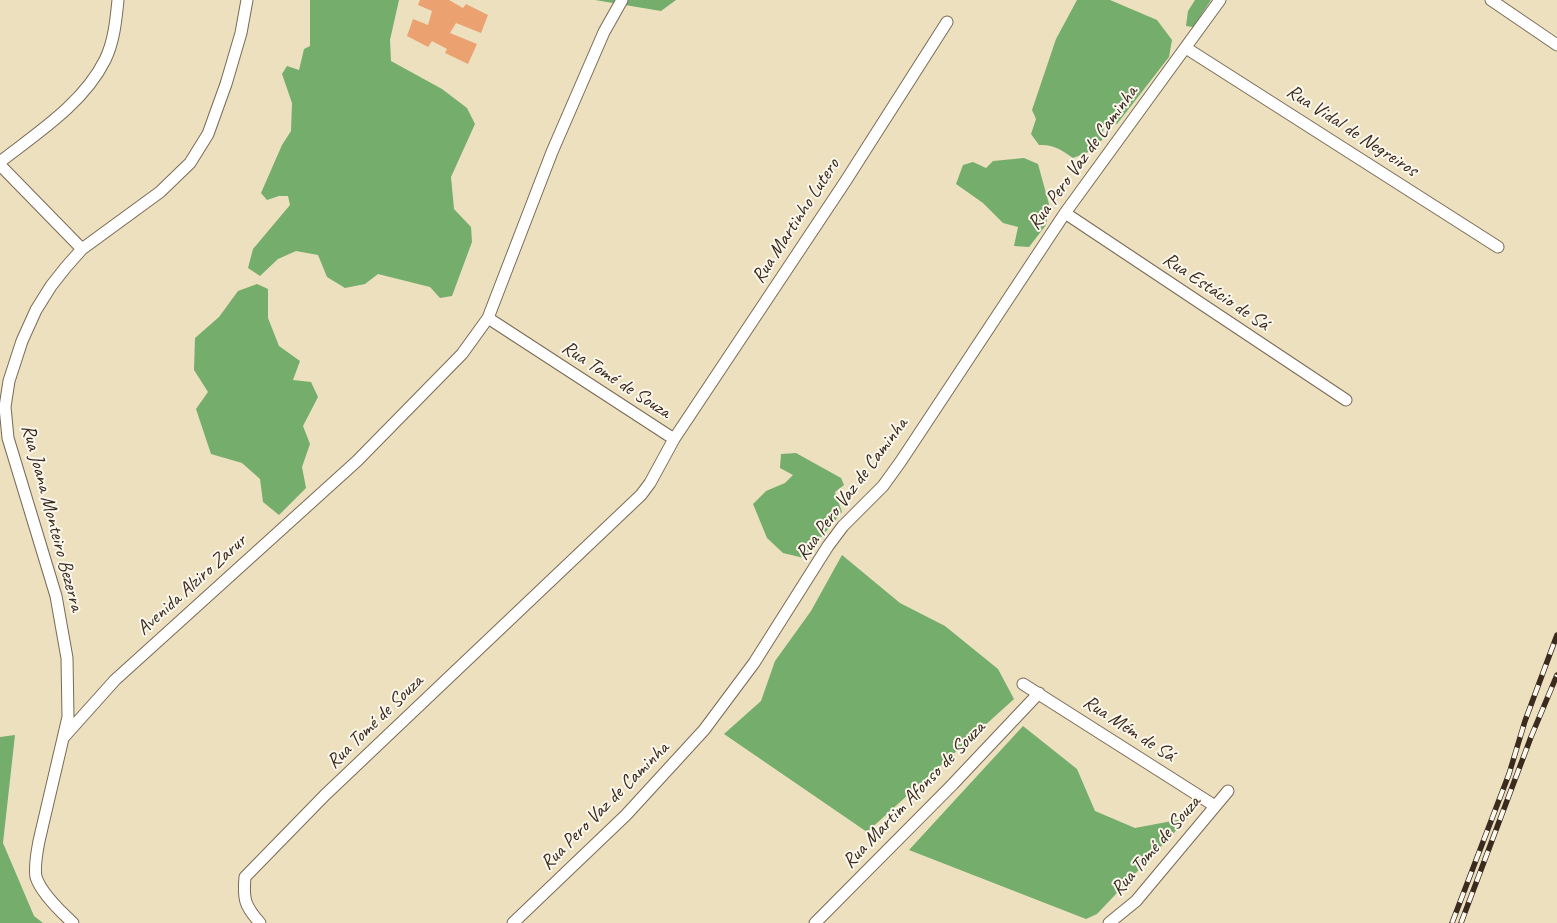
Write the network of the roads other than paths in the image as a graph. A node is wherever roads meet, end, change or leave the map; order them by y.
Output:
1 (118, 0) edge
2 (247, 0) edge
3 (622, 0) edge
4 (1220, 0) edge
5 (1491, 0) edge
6 (947, 22) dead end
7 (1557, 45) edge
8 (1186, 48) junction
9 (0, 163) edge
10 (1065, 213) junction
11 (1498, 246) dead end
12 (82, 249) junction
13 (488, 318) junction
14 (1346, 400) dead end
15 (674, 439) junction
16 (1023, 684) dead end
17 (1039, 693) junction
18 (62, 740) junction
19 (1228, 791) dead end
20 (1215, 806) junction
21 (73, 923) edge
22 (260, 923) edge
23 (513, 923) edge
24 (815, 923) edge
25 (1109, 923) edge

1 - 9 street
2 - 12 street, Rua Joana Monteiro Bezerra
3 - 13 street
4 - 8 street, Rua Pero Vaz de Caminha
5 - 7 street
6 - 15 street, Rua Martinho Lutero
8 - 10 street, Rua Pero Vaz de Caminha
8 - 11 street, Rua Vidal de Negreiros
9 - 12 street
10 - 14 street, Rua Estácio de Sá
10 - 23 street, Rua Pero Vaz de Caminha
12 - 18 street, Rua Joana Monteiro Bezerra
13 - 15 street, Rua Tomé de Souza
13 - 18 street, Avenida Alziro Zarur
15 - 22 street, Rua Tomé de Souza
16 - 17 street, Rua Mém de Sá
17 - 20 street, Rua Mém de Sá
17 - 24 street, Rua Martim Afonso de Souza
18 - 21 street, Avenida Alziro Zarur
19 - 20 street, Rua Tomé de Souza
20 - 25 street, Rua Tomé de Souza

